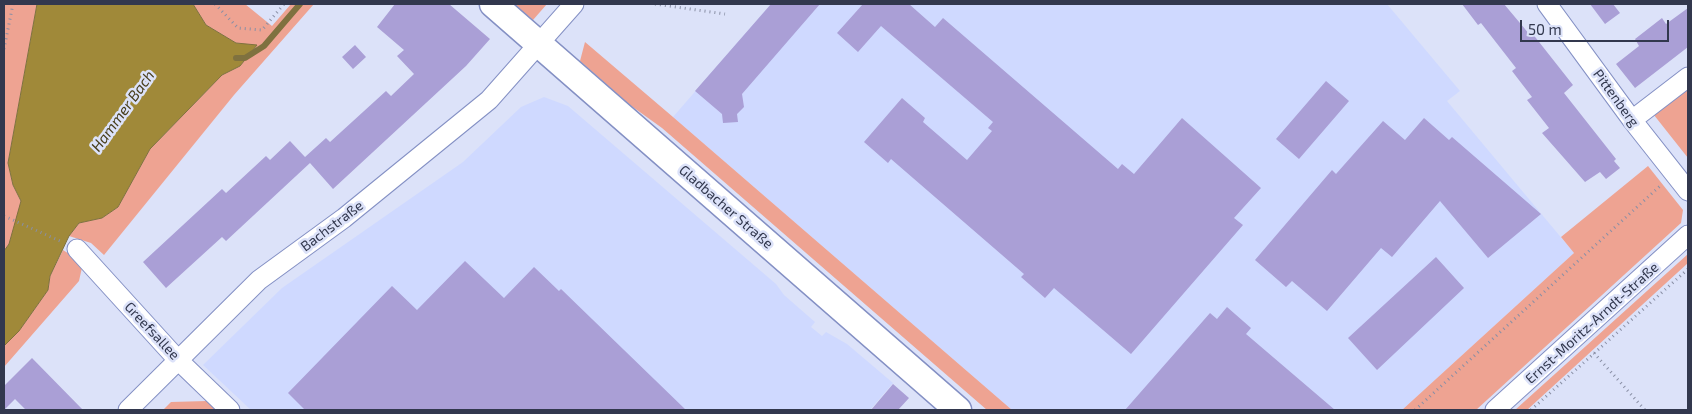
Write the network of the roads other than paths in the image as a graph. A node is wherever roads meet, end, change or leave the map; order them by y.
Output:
1 (493, 4) edge
2 (574, 4) edge
3 (1547, 4) edge
4 (540, 44) junction
5 (1688, 77) edge
6 (1632, 120) junction
7 (1688, 191) edge
8 (1688, 235) edge
9 (77, 249) road end
10 (178, 360) junction
11 (128, 410) edge
12 (230, 410) edge
13 (958, 410) edge
14 (1495, 410) edge

1 - 4 main road, Gladbacher Straße
2 - 4 street, Bachstraße
3 - 6 street, Pittenberg
4 - 10 street, Bachstraße
4 - 13 main road, Gladbacher Straße
5 - 6 street
6 - 7 street, Pittenberg
8 - 14 street, Ernst-Moritz-Arndt-Straße
9 - 10 street, Greefsallee
10 - 11 street, Bachstraße
10 - 12 street, Greefsallee

